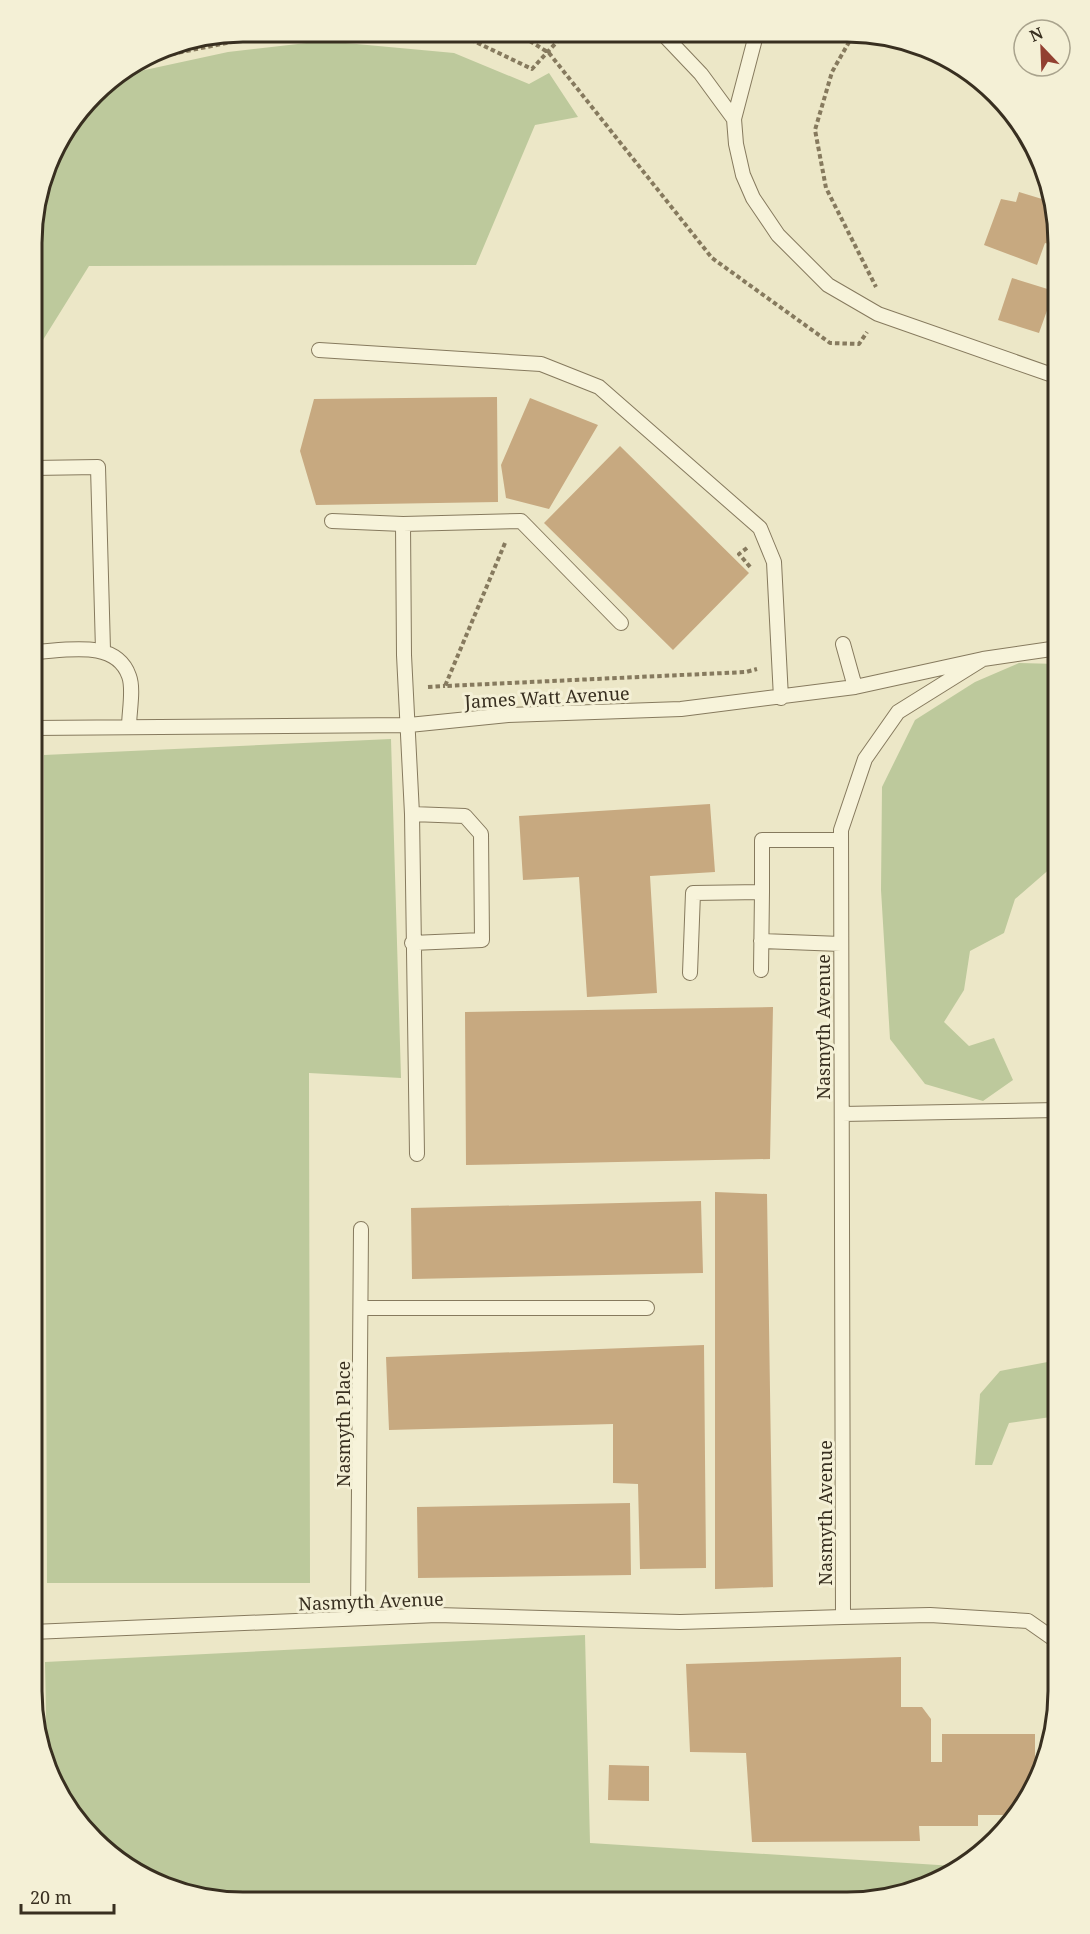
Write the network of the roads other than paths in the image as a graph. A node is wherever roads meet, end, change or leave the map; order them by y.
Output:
1 (671, 42) edge
2 (754, 42) edge
3 (734, 119) junction
4 (319, 350) dead end
5 (1048, 374) edge
6 (42, 468) edge
7 (332, 521) dead end
8 (403, 524) junction
9 (621, 623) dead end
10 (843, 644) dead end
11 (1048, 649) edge
12 (103, 650) junction
13 (42, 652) edge
14 (983, 659) junction
15 (855, 687) junction
16 (781, 698) junction
17 (409, 725) junction
18 (129, 727) junction
19 (42, 728) edge
20 (412, 814) junction
21 (841, 840) junction
22 (762, 892) junction
23 (761, 941) junction
24 (412, 943) junction
25 (841, 944) junction
26 (761, 970) dead end
27 (690, 973) dead end
28 (1048, 1110) edge
29 (842, 1114) junction
30 (417, 1154) dead end
31 (362, 1229) dead end
32 (362, 1308) junction
33 (647, 1308) dead end
34 (843, 1617) junction
35 (358, 1618) junction
36 (42, 1632) edge
37 (1048, 1635) edge

1 - 3 lane
2 - 3 lane
3 - 5 lane
4 - 16 lane
6 - 12 lane
7 - 8 lane
8 - 9 lane
8 - 17 lane
10 - 15 lane
11 - 14 lane, James Watt Avenue
12 - 13 lane
12 - 18 lane
14 - 15 lane, James Watt Avenue
14 - 21 lane, Nasmyth Avenue
15 - 16 lane, James Watt Avenue
16 - 17 lane, James Watt Avenue
17 - 18 lane, James Watt Avenue
17 - 20 lane
18 - 19 lane, James Watt Avenue
20 - 24 lane
20 - 24 lane
21 - 22 lane
21 - 25 lane, Nasmyth Avenue
22 - 23 lane
22 - 27 lane
23 - 25 lane
23 - 26 lane
24 - 30 lane
25 - 29 lane, Nasmyth Avenue
28 - 29 lane
29 - 34 lane, Nasmyth Avenue
31 - 32 lane, Nasmyth Place
32 - 33 lane
32 - 35 lane, Nasmyth Place
34 - 35 lane, Nasmyth Avenue
34 - 37 lane
35 - 36 lane, Nasmyth Avenue

